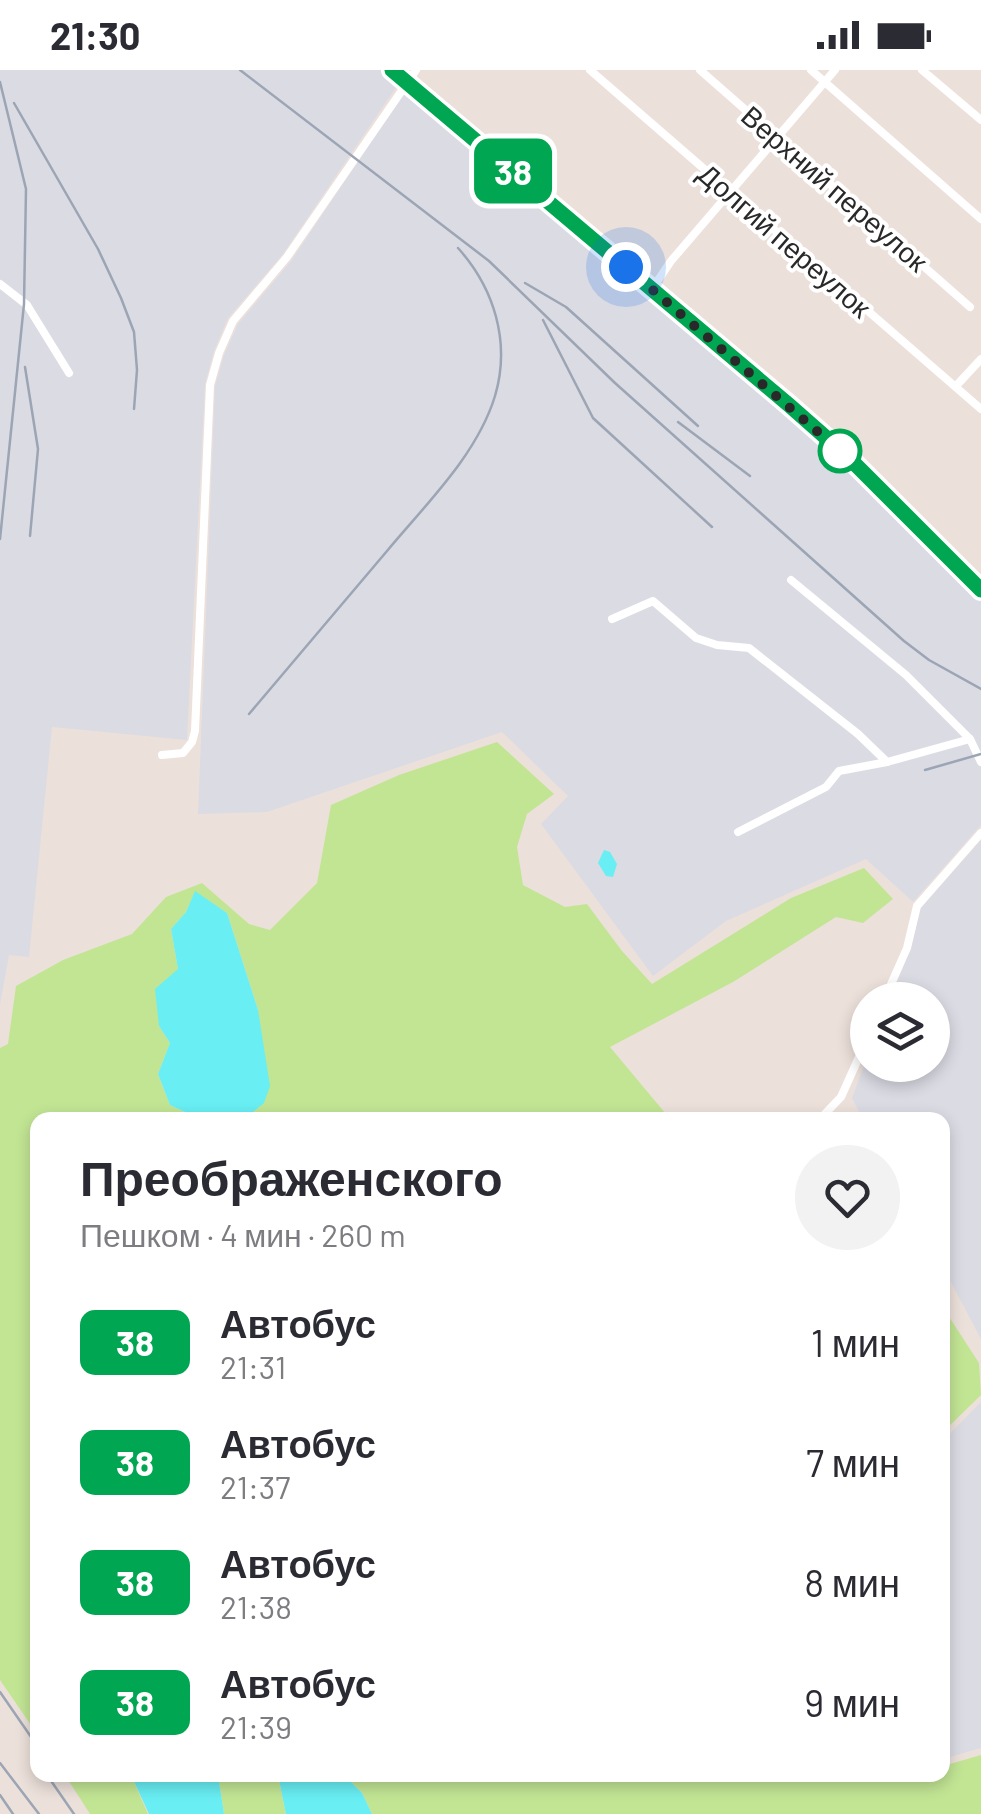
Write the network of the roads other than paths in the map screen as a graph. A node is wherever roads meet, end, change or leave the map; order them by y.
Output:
1 (392, 70) edge
2 (416, 70) edge
3 (590, 70) edge
4 (700, 70) edge
5 (811, 70) edge
6 (835, 70) edge
7 (922, 70) edge
8 (406, 82) junction
9 (825, 82) junction
10 (981, 120) edge
11 (777, 136) junction
12 (730, 193) junction
13 (981, 219) edge
14 (0, 284) edge
15 (652, 289) junction
16 (970, 307) dead end
17 (981, 358) edge
18 (69, 374) dead end
19 (956, 386) junction
20 (981, 409) edge
21 (791, 580) dead end
22 (981, 590) edge
23 (612, 619) dead end
24 (970, 739) junction
25 (162, 754) dead end
26 (888, 762) junction
27 (981, 762) edge
28 (738, 832) dead end
29 (981, 833) edge
30 (892, 982) edge
31 (850, 1077) edge
32 (830, 1112) edge

1 - 8 street
2 - 8 street
3 - 12 street, Долгий переулок
4 - 11 street, Верхний переулок
5 - 9 street
6 - 9 street
7 - 10 street
8 - 15 street
8 - 25 street
9 - 11 street
9 - 13 street
11 - 12 street
11 - 16 street, Верхний переулок
12 - 15 street
12 - 19 street, Долгий переулок
14 - 18 street
15 - 22 street
17 - 19 street
19 - 20 street, Долгий переулок
21 - 24 street
23 - 26 street
24 - 26 street
24 - 27 street
26 - 28 street
29 - 30 street
31 - 32 street

